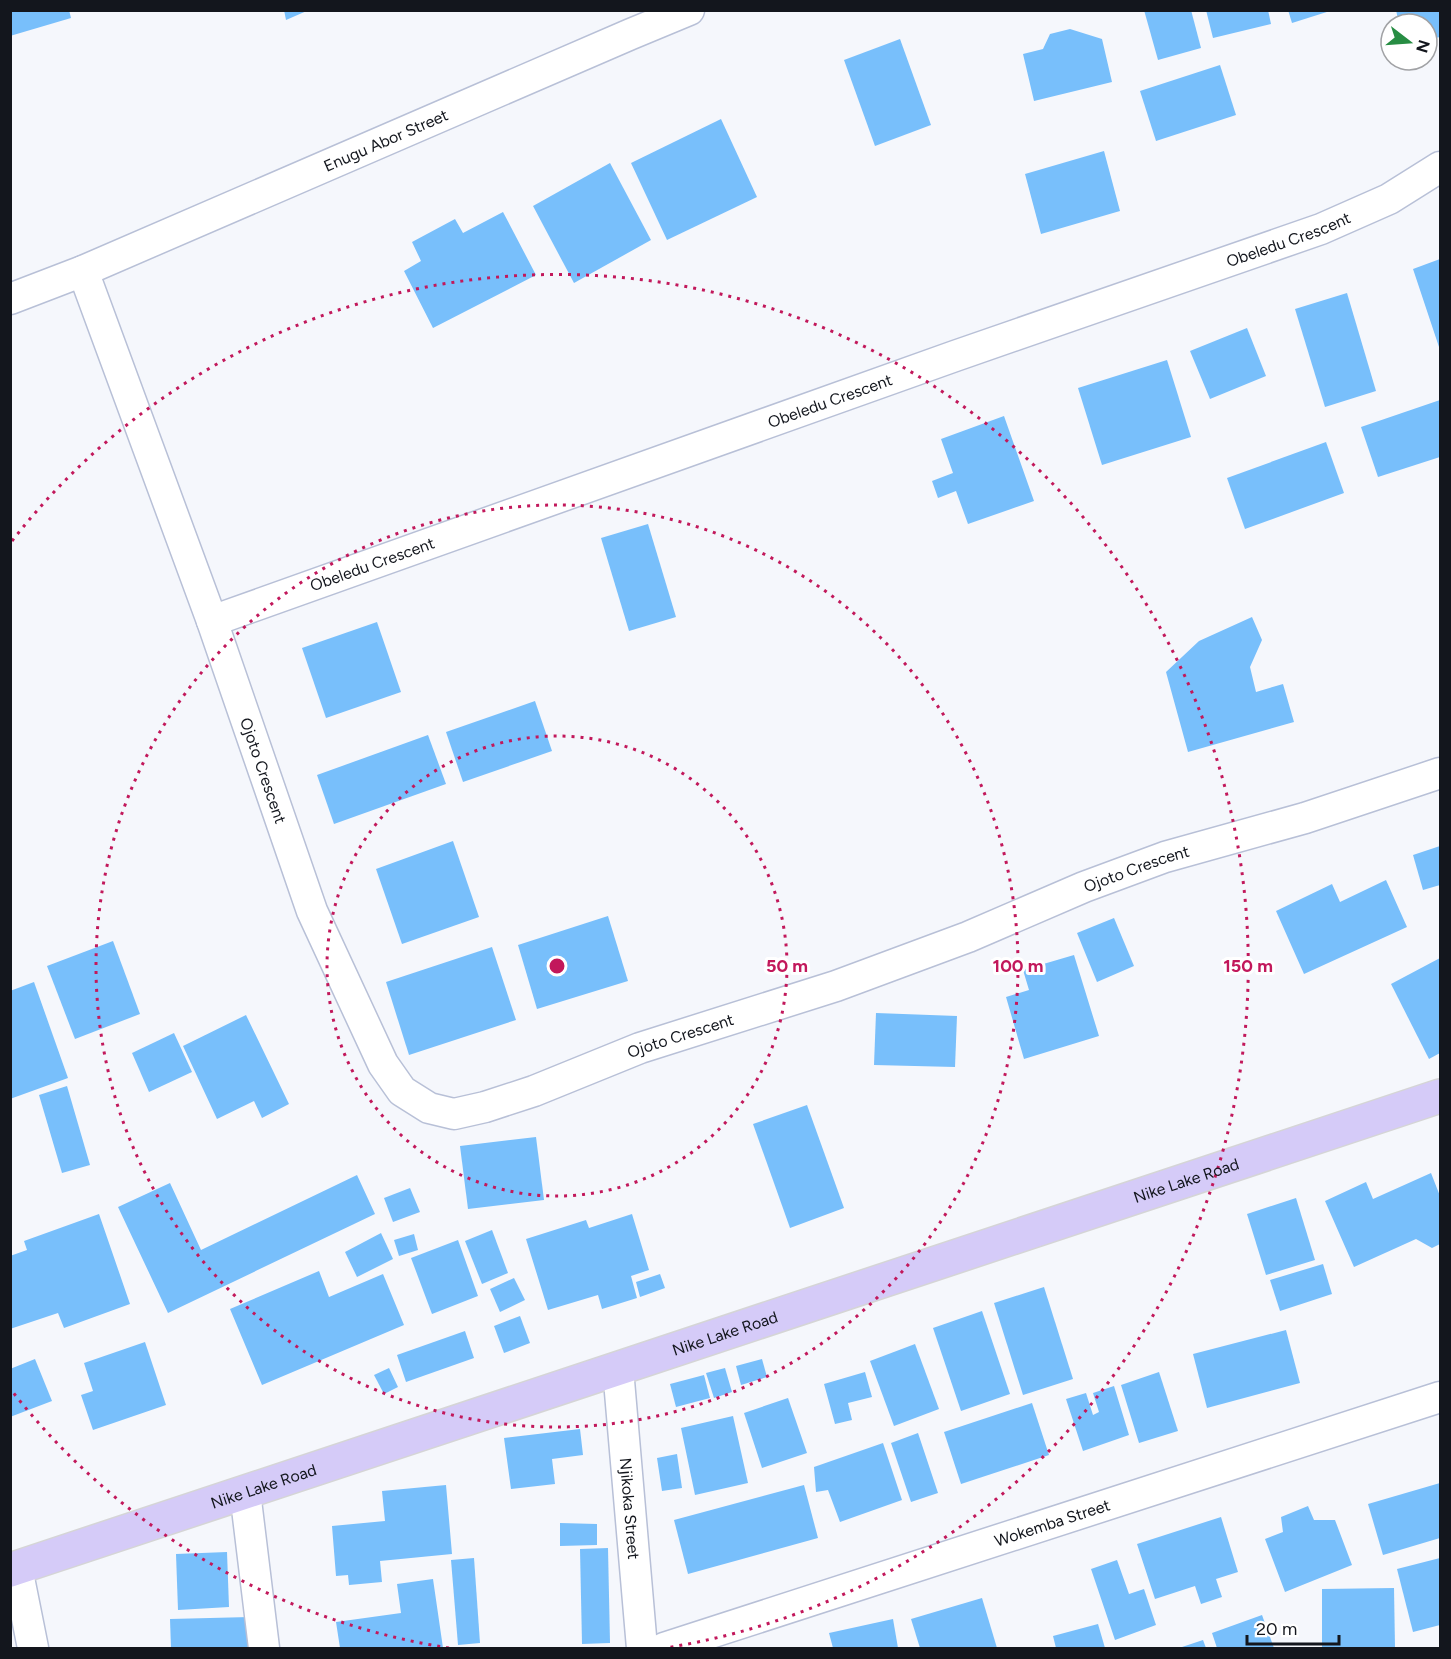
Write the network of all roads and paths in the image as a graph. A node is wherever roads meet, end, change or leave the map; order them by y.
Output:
1 (689, 10) edge
2 (1440, 167) edge
3 (82, 271) junction
4 (10, 299) edge
5 (212, 621) junction
6 (1440, 773) edge
7 (1440, 1096) edge
8 (618, 1369) junction
9 (1440, 1397) edge
10 (245, 1492) junction
11 (14, 1569) edge
12 (33, 1648) edge
13 (264, 1648) edge
14 (642, 1648) edge
15 (664, 1648) edge

1 - 3 street, Enugu Abor Street
2 - 5 street, Obeledu Crescent
3 - 4 street, Enugu Abor Street
3 - 5 street, Ojoto Crescent
5 - 6 street, Ojoto Crescent
7 - 8 main road, Nike Lake Road
8 - 10 main road, Nike Lake Road
8 - 14 street, Njikoka Street
9 - 15 street, Wokemba Street
10 - 11 main road, Nike Lake Road
10 - 13 street
11 - 12 street

